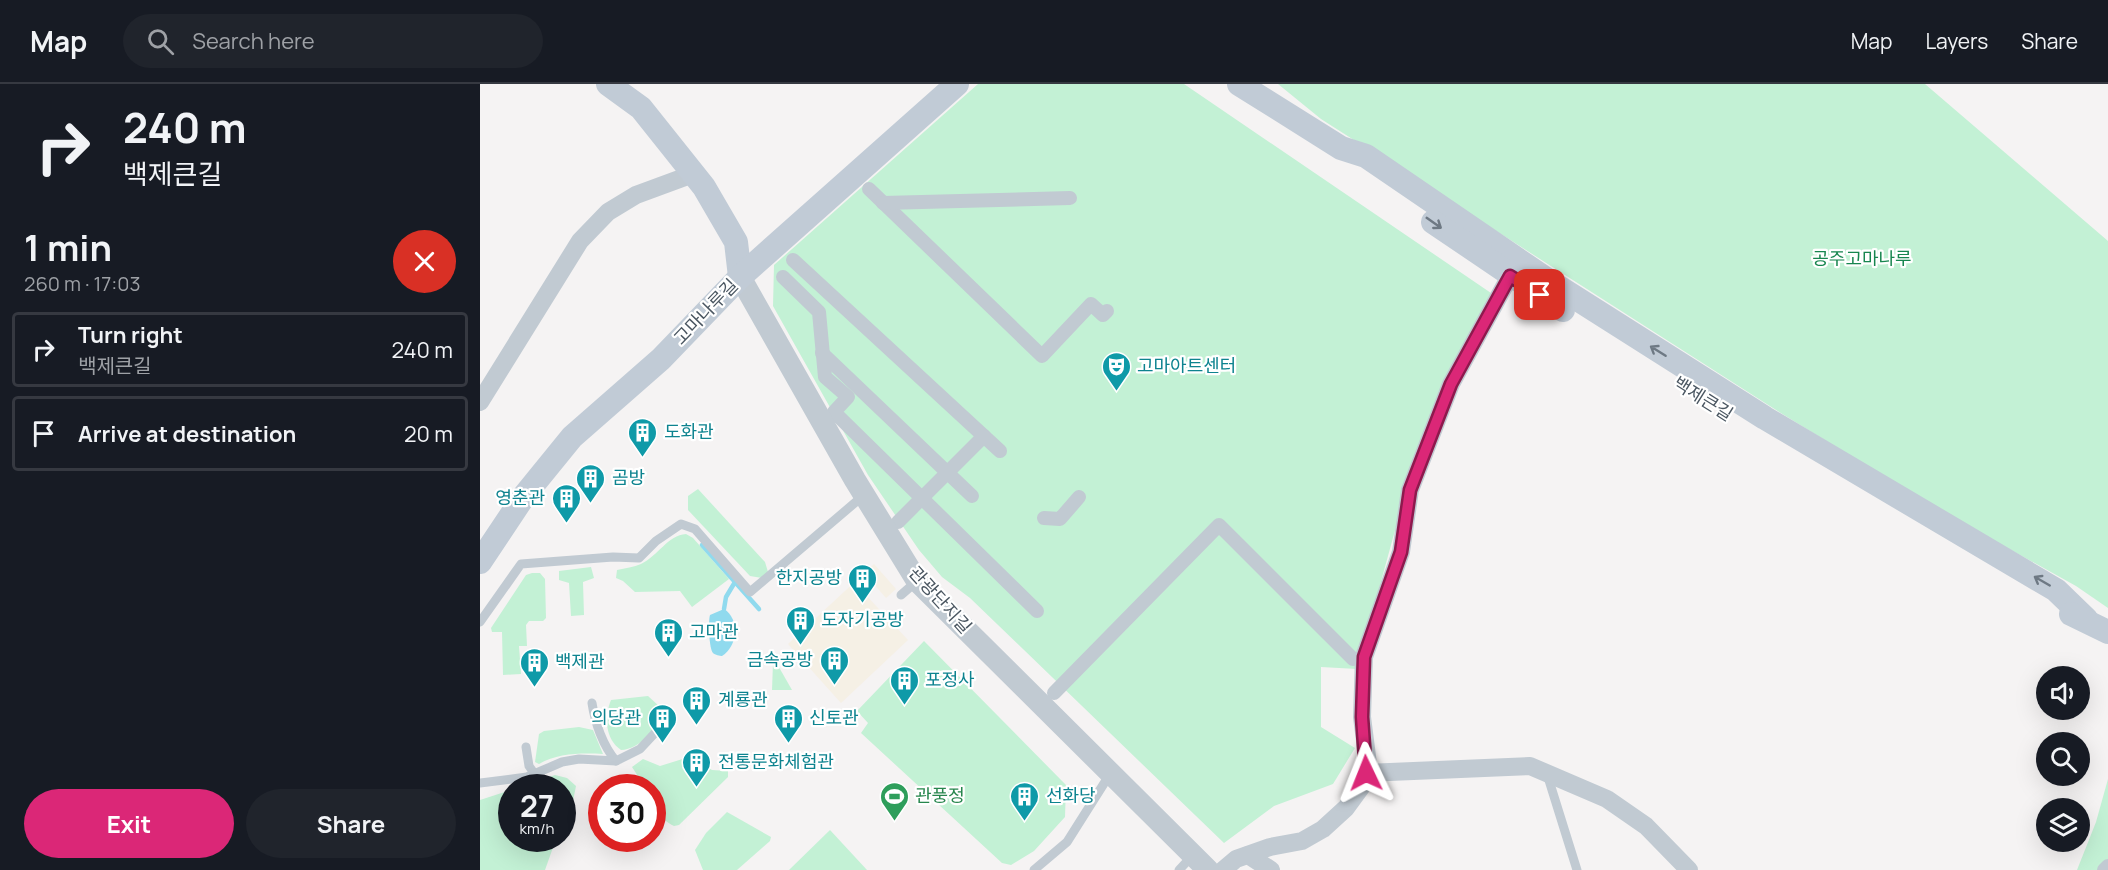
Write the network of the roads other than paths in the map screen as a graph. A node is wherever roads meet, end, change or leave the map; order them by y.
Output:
1 (608, 84) edge
2 (1239, 84) edge
3 (945, 87) edge
4 (1341, 148) junction
5 (693, 174) junction
6 (869, 189) dead end
7 (1070, 198) dead end
8 (883, 203) junction
9 (793, 260) dead end
10 (1510, 276) junction
11 (783, 277) dead end
12 (740, 278) junction
13 (1107, 310) dead end
14 (822, 353) junction
15 (480, 402) edge
16 (984, 436) junction
17 (1000, 451) dead end
18 (947, 473) junction
19 (864, 495) junction
20 (972, 496) dead end
21 (1079, 497) dead end
22 (922, 498) junction
23 (1044, 518) dead end
24 (898, 522) dead end
25 (480, 562) edge
26 (1037, 611) dead end
27 (2086, 619) junction
28 (480, 622) edge
29 (2108, 632) edge
30 (1353, 659) dead end
31 (1054, 693) dead end
32 (592, 703) dead end
33 (668, 719) dead end
34 (526, 747) dead end
35 (616, 761) junction
36 (1111, 772) junction
37 (534, 773) junction
38 (1366, 773) junction
39 (1547, 774) junction
40 (480, 783) edge
41 (1248, 855) junction
42 (1193, 865) edge
43 (2108, 866) edge
44 (1034, 870) edge
45 (1223, 870) edge
46 (1259, 870) edge
47 (1271, 870) edge
48 (1577, 870) edge
49 (1689, 870) edge
50 (2104, 870) edge

1 - 5 main road
2 - 4 main road, 백제큰길
3 - 12 main road, 고마나루길
4 -> 10 main road, 백제큰길
27 -> 4 main road, 백제큰길
5 - 12 main road
5 - 15 street
6 - 8 street
7 - 8 street
8 - 13 street
9 - 16 street
10 - 27 main road, 백제큰길
10 - 38 street
11 - 14 street
12 - 19 street, 관광단지길
12 - 25 main road, 고마나루길
14 - 18 street
14 - 22 street
16 - 17 street
16 - 18 street
18 - 20 street
18 - 22 street
19 - 28 lane
19 - 36 street, 관광단지길
21 - 23 street
22 - 24 street
22 - 26 street
27 - 29 main road, 백제큰길
30 - 31 street
32 - 35 lane
33 - 35 lane
34 - 37 lane
35 - 37 lane
36 - 42 street, 관광단지길
36 - 44 lane
37 - 40 lane
38 - 39 street
38 - 41 street
39 - 48 lane
39 - 49 street
41 - 45 street
41 - 46 lane
41 - 47 street
43 - 50 street

